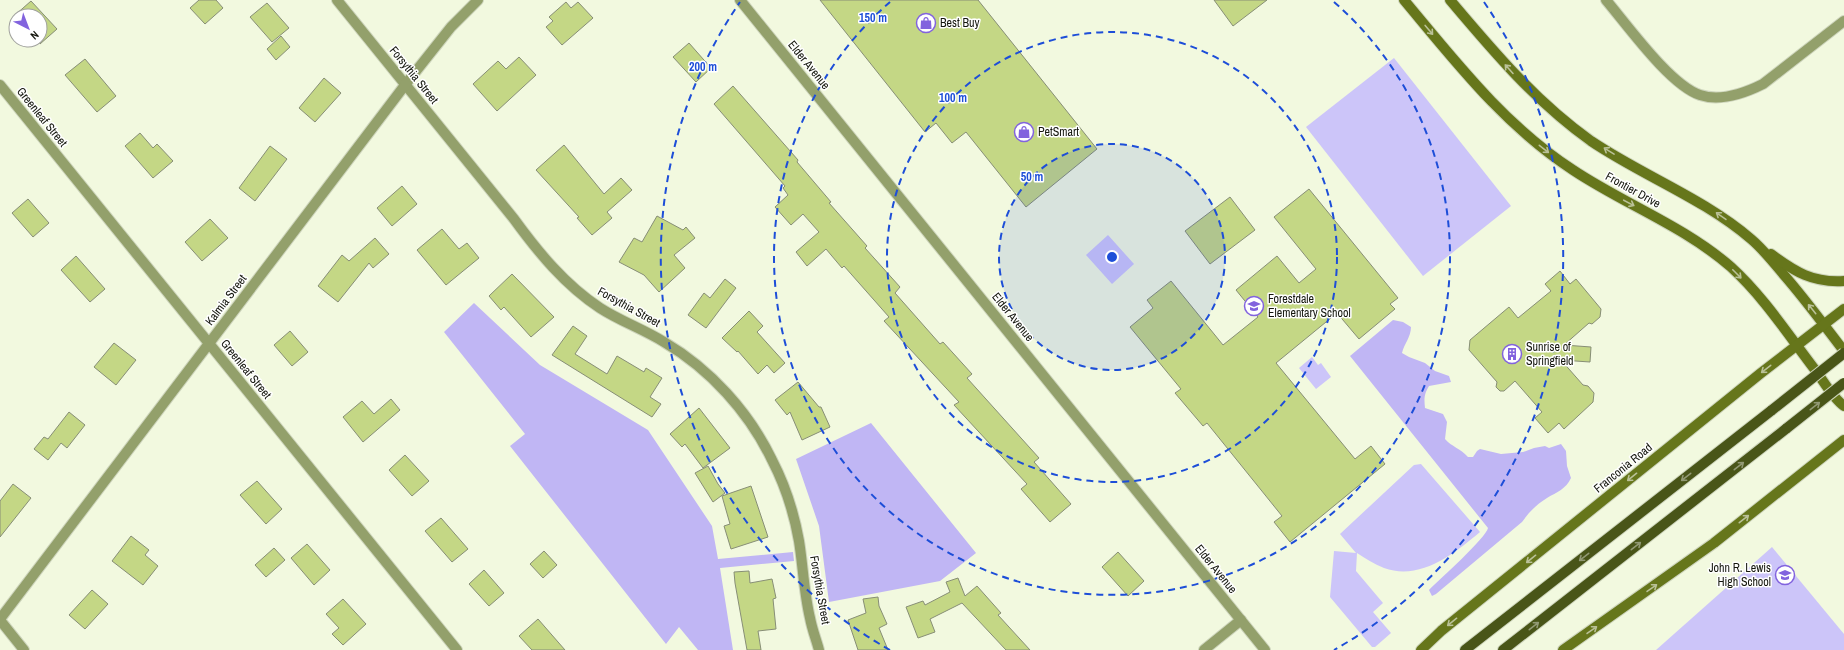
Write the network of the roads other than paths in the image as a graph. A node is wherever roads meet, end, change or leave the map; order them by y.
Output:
1 (337, 0) edge
2 (478, 0) edge
3 (740, 0) edge
4 (1404, 0) edge
5 (1450, 0) edge
6 (1606, 0) edge
7 (1844, 22) edge
8 (0, 85) edge
9 (405, 85) junction
10 (1752, 240) junction
11 (1844, 281) edge
12 (1844, 309) edge
13 (1824, 324) junction
14 (209, 344) junction
15 (1796, 346) junction
16 (1844, 352) edge
17 (1844, 383) edge
18 (1844, 406) edge
19 (1844, 440) edge
20 (0, 619) edge
21 (1241, 620) junction
22 (24, 650) edge
23 (457, 650) edge
24 (819, 650) edge
25 (1204, 650) edge
26 (1265, 650) edge
27 (1421, 650) edge
28 (1465, 650) edge
29 (1503, 650) edge
30 (1563, 650) edge

1 - 9 street, Forsythia Street
2 - 9 street, Kalmia Street
3 - 21 street, Elder Avenue
4 -> 15 main road, Frontier Drive
10 -> 5 main road, Frontier Drive
6 - 7 street
8 - 14 street, Greenleaf Street
9 - 14 street, Kalmia Street
9 - 24 street, Forsythia Street
10 - 11 main road
13 -> 10 main road, Frontier Drive
12 - 13 main road, Franconia Road
13 - 15 main road, Franconia Road
13 - 16 main road, Frontier Drive
14 - 20 street, Kalmia Street
14 - 23 street, Greenleaf Street
15 - 18 main road, Frontier Drive
15 -> 27 main road, Franconia Road
16 -> 28 main road, bridge
29 -> 17 main road, bridge
30 -> 19 main road
20 - 22 street
21 - 25 street
21 - 26 street, Elder Avenue

